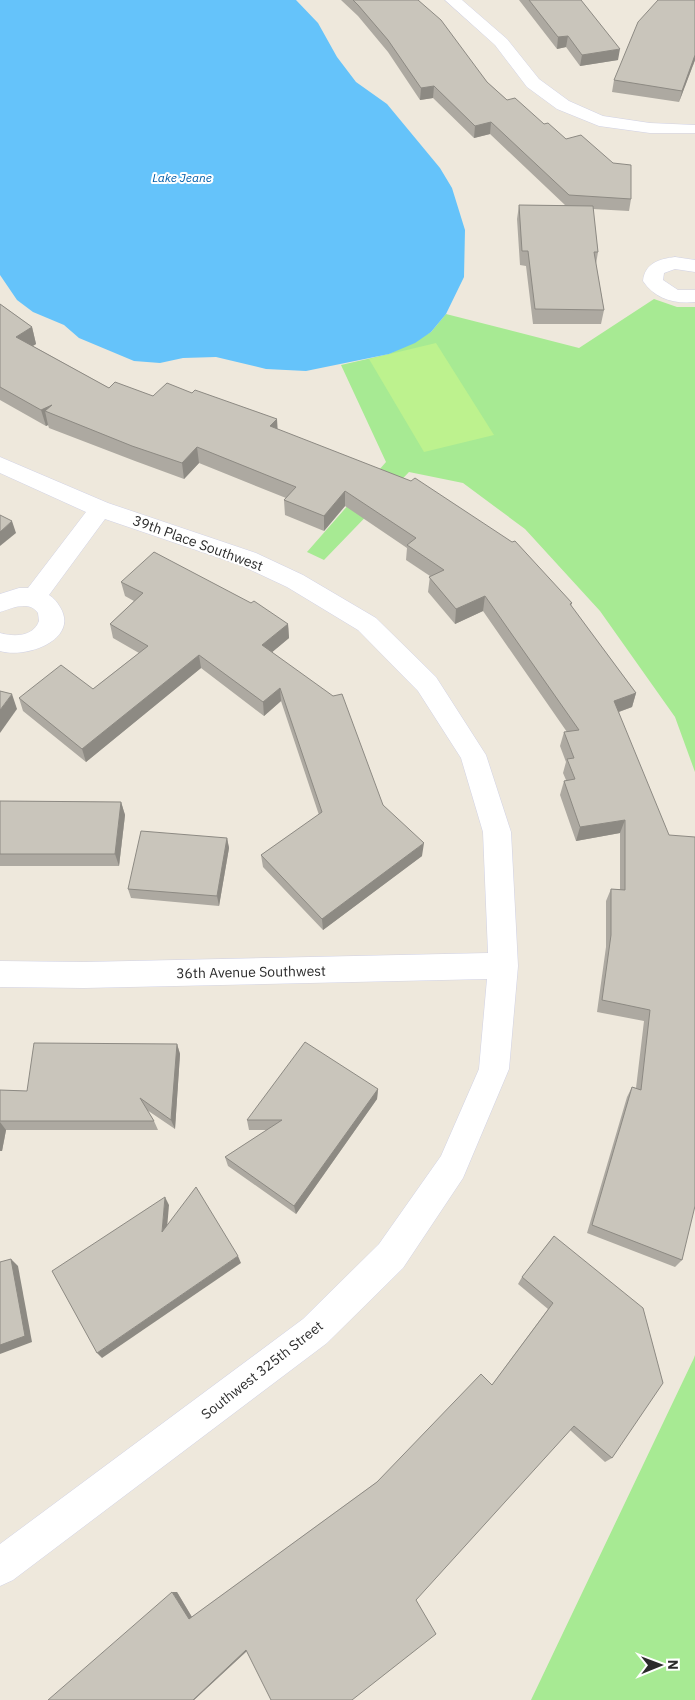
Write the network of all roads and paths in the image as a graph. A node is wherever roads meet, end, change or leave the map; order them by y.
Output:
1 (453, 0) edge
2 (694, 131) edge
3 (693, 261) edge
4 (695, 296) edge
5 (0, 464) edge
6 (100, 509) junction
7 (295, 581) joint
8 (36, 597) junction
9 (0, 603) edge
10 (0, 642) edge
11 (503, 966) junction
12 (0, 974) edge
13 (0, 1567) edge

1 - 2 street
3 - 4 street
5 - 6 street, 39th Place Southwest
6 - 7 street, 39th Place Southwest
6 - 8 street
7 - 11 street, Southwest 325th Street
8 - 9 street
8 - 10 street
11 - 12 street, 36th Avenue Southwest
11 - 13 street, Southwest 325th Street

